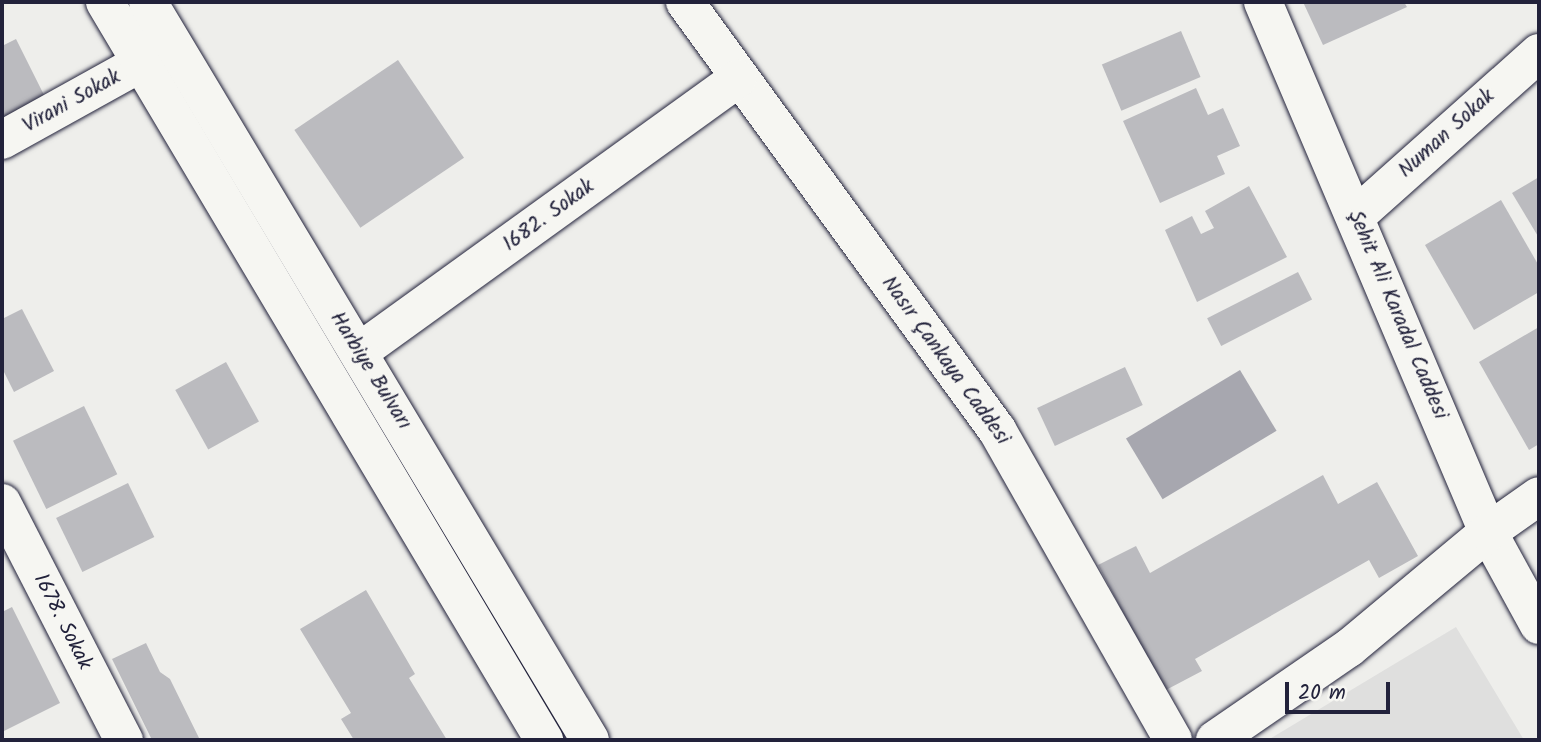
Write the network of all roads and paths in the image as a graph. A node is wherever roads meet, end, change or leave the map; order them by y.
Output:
1 (105, 2) edge
2 (148, 2) edge
3 (685, 2) edge
4 (1263, 2) edge
5 (1539, 52) edge
6 (141, 63) junction
7 (738, 79) junction
8 (2, 140) edge
9 (1356, 216) junction
10 (359, 352) junction
11 (1539, 496) edge
12 (2, 503) edge
13 (1488, 532) junction
14 (1539, 625) edge
15 (124, 740) edge
16 (544, 740) edge
17 (590, 740) edge
18 (1173, 740) edge
19 (1214, 740) edge

1 - 6 street, Harbiye Bulvarı
2 - 10 street, Harbiye Bulvarı
3 - 7 street, Nasır Çankaya Caddesi
4 - 9 street, Şehit Ali Karadal Caddesi
5 - 9 street, Numan Sokak
6 - 8 street, Virani Sokak
6 - 16 street, Harbiye Bulvarı
7 - 10 street, 1682. Sokak
7 - 18 street, Nasır Çankaya Caddesi
9 - 13 street, Şehit Ali Karadal Caddesi
10 - 17 street, Harbiye Bulvarı
11 - 13 street
12 - 15 street, 1678. Sokak
13 - 14 street, Şehit Ali Karadal Caddesi
13 - 19 street

